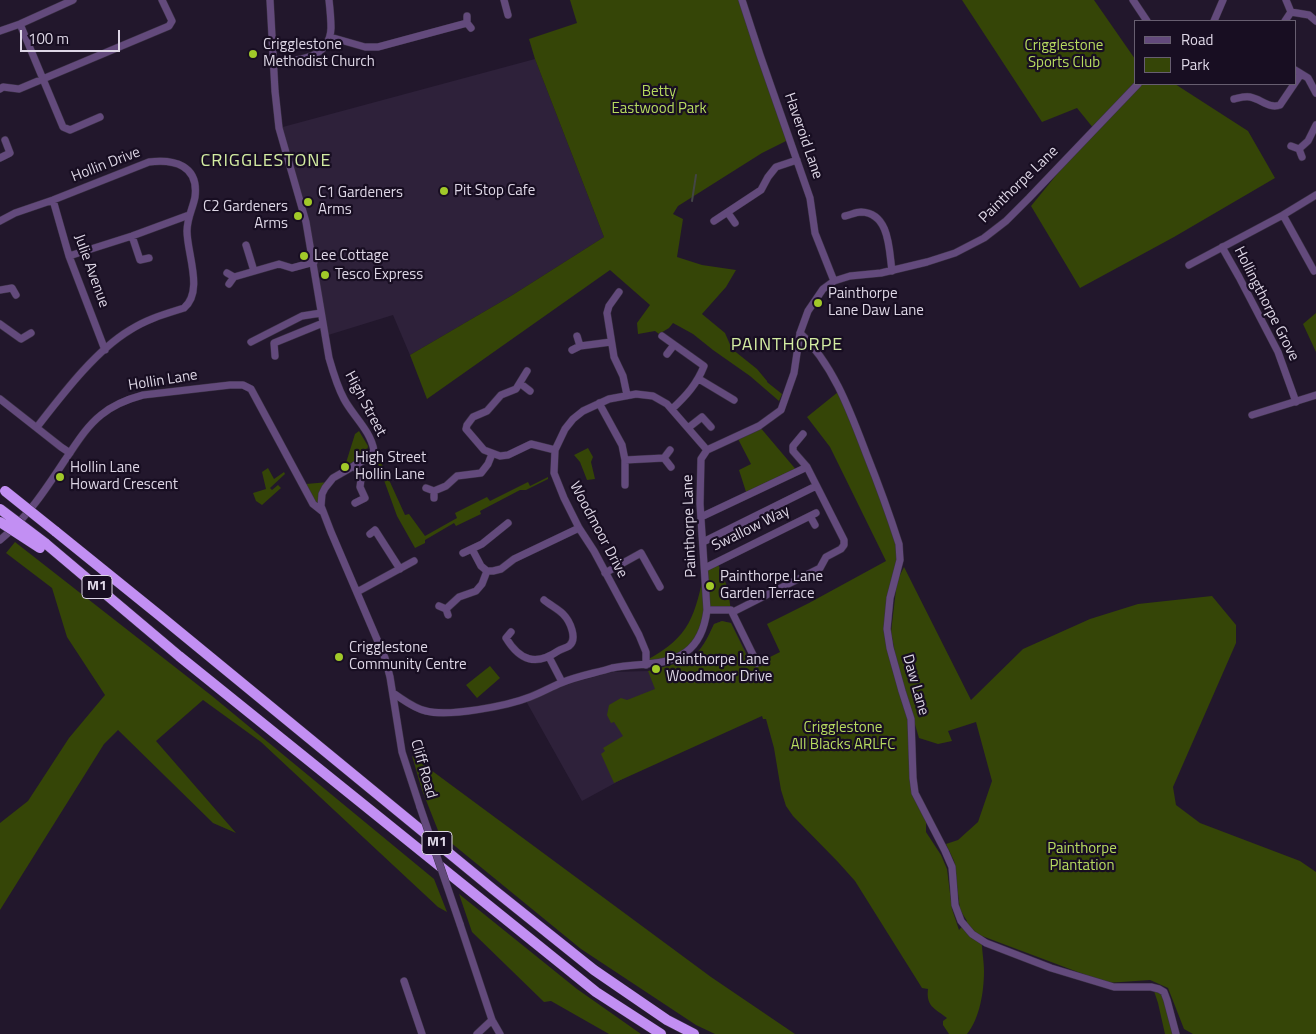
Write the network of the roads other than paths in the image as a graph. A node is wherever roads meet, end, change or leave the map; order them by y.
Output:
1 (73, 0) edge
2 (162, 0) edge
3 (270, 0) edge
4 (329, 0) edge
5 (504, 0) edge
6 (742, 0) edge
7 (1133, 0) edge
8 (1222, 0) edge
9 (1286, 0) edge
10 (1291, 12) junction
11 (509, 16) dead end
12 (1147, 20) edge
13 (1214, 20) edge
14 (1286, 20) edge
15 (1316, 21) edge
16 (468, 23) dead end
17 (20, 24) junction
18 (0, 31) edge
19 (330, 37) junction
20 (273, 63) junction
21 (1296, 71) edge
22 (1301, 74) junction
23 (43, 79) junction
24 (1296, 81) edge
25 (1137, 85) edge
26 (1294, 85) edge
27 (1245, 88) dead end
28 (0, 89) edge
29 (1316, 93) edge
30 (1245, 96) junction
31 (1234, 99) dead end
32 (100, 117) dead end
33 (1316, 125) edge
34 (4, 140) dead end
35 (1291, 146) dead end
36 (1299, 149) junction
37 (1302, 157) dead end
38 (0, 158) edge
39 (797, 160) junction
40 (1316, 195) edge
41 (53, 200) junction
42 (728, 213) junction
43 (1283, 214) junction
44 (189, 215) junction
45 (845, 216) dead end
46 (0, 221) edge
47 (714, 222) dead end
48 (734, 223) dead end
49 (132, 236) junction
50 (246, 245) dead end
51 (1222, 247) junction
52 (69, 256) junction
53 (149, 258) dead end
54 (314, 262) junction
55 (1189, 265) dead end
56 (892, 270) junction
57 (254, 271) junction
58 (227, 273) dead end
59 (1313, 273) edge
60 (234, 277) junction
61 (834, 280) junction
62 (229, 284) dead end
63 (0, 290) edge
64 (619, 292) dead end
65 (16, 295) dead end
66 (321, 313) junction
67 (323, 323) junction
68 (0, 324) edge
69 (800, 332) junction
70 (31, 333) dead end
71 (577, 336) dead end
72 (662, 336) dead end
73 (250, 342) dead end
74 (611, 342) junction
75 (674, 345) junction
76 (580, 346) junction
77 (105, 350) junction
78 (572, 350) dead end
79 (667, 354) dead end
80 (275, 356) dead end
81 (527, 371) dead end
82 (700, 379) junction
83 (521, 384) junction
84 (530, 390) dead end
85 (627, 395) junction
86 (1316, 395) edge
87 (0, 399) edge
88 (734, 400) dead end
89 (1296, 402) junction
90 (600, 403) junction
91 (672, 409) junction
92 (1252, 415) dead end
93 (37, 427) junction
94 (711, 427) dead end
95 (688, 428) junction
96 (803, 434) dead end
97 (555, 450) junction
98 (670, 450) dead end
99 (707, 450) junction
100 (70, 453) junction
101 (492, 454) junction
102 (664, 458) junction
103 (625, 460) junction
104 (355, 465) junction
105 (671, 467) dead end
106 (807, 467) junction
107 (625, 484) dead end
108 (816, 486) junction
109 (2, 488) edge
110 (426, 488) dead end
111 (355, 503) dead end
112 (0, 509) edge
113 (323, 512) junction
114 (701, 517) junction
115 (0, 522) edge
116 (508, 523) dead end
117 (815, 525) dead end
118 (579, 528) junction
119 (370, 534) dead end
120 (0, 540) edge
121 (703, 542) junction
122 (43, 546) junction
123 (472, 549) junction
124 (462, 553) dead end
125 (414, 561) dead end
126 (705, 568) junction
127 (400, 569) junction
128 (487, 571) junction
129 (605, 573) junction
130 (660, 587) dead end
131 (357, 592) junction
132 (544, 600) dead end
133 (558, 601) dead end
134 (439, 606) dead end
135 (554, 608) junction
136 (707, 610) junction
137 (733, 612) junction
138 (511, 632) dead end
139 (549, 657) junction
140 (757, 663) dead end
141 (646, 665) junction
142 (562, 682) junction
143 (393, 693) junction
144 (404, 981) dead end
145 (492, 1020) junction
146 (422, 1034) edge
147 (477, 1034) edge
148 (500, 1034) edge
149 (661, 1034) edge
150 (694, 1034) edge
151 (1176, 1034) edge

1 - 17 street
2 - 23 street
3 - 20 street, High Street
4 - 19 street
5 - 11 street
6 - 39 street, Haveroid Lane
7 - 12 street
8 - 13 street
9 - 10 street
10 - 14 street
10 - 15 street
16 - 19 street
17 - 18 street
17 - 23 street
19 - 20 street
20 - 54 street, High Street
21 - 22 street
22 - 24 street
22 - 29 street
23 - 28 street
23 - 32 street
25 - 56 street, Painthorpe Lane
26 - 30 street
27 - 30 street
30 - 31 street
33 - 36 street
34 - 38 street
35 - 36 street
36 - 37 street
39 - 42 street
39 - 61 street, Haveroid Lane
40 - 43 street
41 - 44 street, Hollin Drive
41 - 46 street, Hollin Drive
41 - 52 street, Julie Avenue
42 - 47 street
42 - 48 street
43 - 51 street
43 - 59 street
44 - 49 street
44 - 77 street, Hollin Drive
45 - 56 street
49 - 52 street
49 - 53 street
50 - 57 street
51 - 55 street
51 - 89 street, Hollingthorpe Grove
52 - 77 street, Julie Avenue
54 - 57 street
54 - 66 street, High Street
56 - 61 street, Painthorpe Lane
57 - 60 street
58 - 60 street
60 - 62 street
61 - 69 street
63 - 65 street
64 - 74 street
66 - 67 street, High Street
66 - 73 street
67 - 80 street
67 - 104 street, High Street
68 - 70 street
69 - 99 street
69 - 151 street, Daw Lane
71 - 76 street
72 - 75 street
74 - 76 street
74 - 85 street
75 - 79 street
75 - 82 street
76 - 78 street
77 - 93 street, Hollin Drive
81 - 83 street
82 - 88 street
82 - 91 street
83 - 84 street
83 - 101 street
85 - 90 street, Woodmoor Drive
85 - 91 street, Woodmoor Drive
86 - 89 street
87 - 93 street
89 - 92 street
90 - 97 street, Woodmoor Drive
90 - 103 street
91 - 95 street, Woodmoor Drive
93 - 100 street
94 - 95 street
95 - 99 street, Woodmoor Drive
96 - 106 street
97 - 101 street
97 - 118 street, Woodmoor Drive
98 - 102 street
99 - 114 street, Painthorpe Lane
100 - 113 street, Hollin Lane
100 - 120 street, Hollin Lane
101 - 110 street
102 - 103 street
102 - 105 street
103 - 107 street
104 - 111 street
104 - 113 street, High Street
106 - 108 street
106 - 114 street
108 - 121 street
108 - 137 street
109 - 150 highway, M1, bridge
112 - 122 highway, M1, bridge
113 - 131 street, Cliff Road
114 - 121 street, Painthorpe Lane
115 - 122 highway, M1, bridge
116 - 123 street
117 - 126 street, Swallow Way
118 - 128 street
118 - 129 street, Woodmoor Drive
119 - 127 street
121 - 126 street, Painthorpe Lane
122 - 149 highway, M1
123 - 124 street
123 - 128 street
125 - 127 street
126 - 136 street, Painthorpe Lane
127 - 131 street
128 - 134 street
129 - 130 street
129 - 141 street, Woodmoor Drive
131 - 143 street, Cliff Road
132 - 135 street
133 - 135 street
135 - 139 street
136 - 137 street
136 - 141 street, Painthorpe Lane
137 - 140 street
138 - 139 street
139 - 142 street
141 - 142 street, Painthorpe Lane
142 - 143 street, Painthorpe Lane
143 - 145 street, Cliff Road, bridge
144 - 146 street
145 - 147 street
145 - 148 street, Cliff Road

